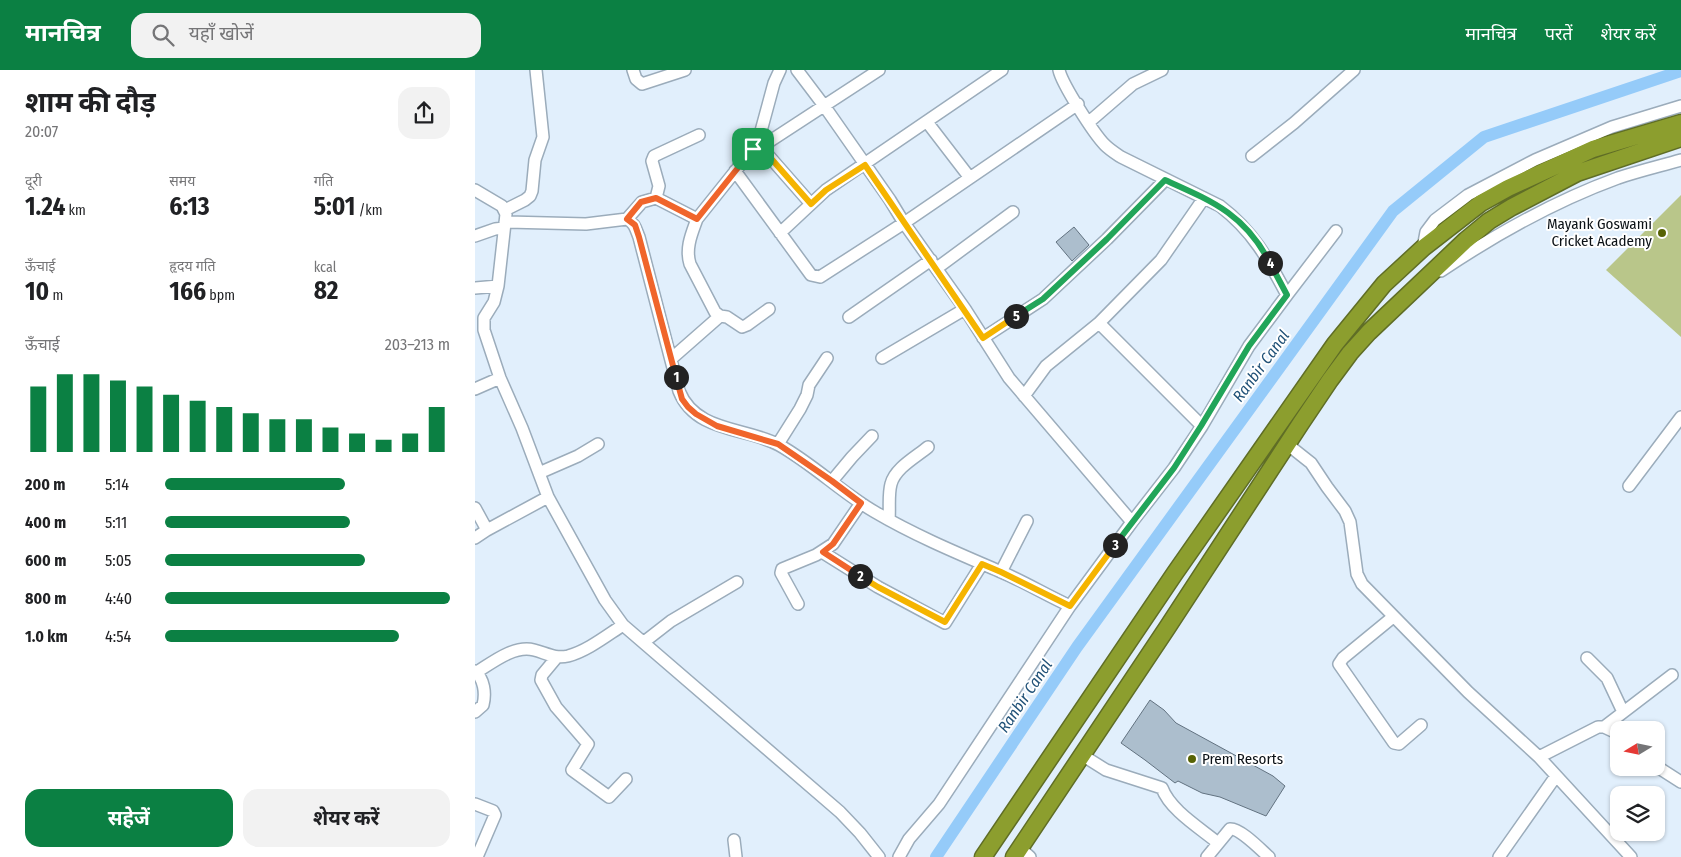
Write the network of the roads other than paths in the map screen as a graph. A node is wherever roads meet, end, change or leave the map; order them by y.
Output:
1 (536, 70) edge
2 (633, 70) edge
3 (685, 70) edge
4 (780, 70) edge
5 (797, 70) edge
6 (879, 70) edge
7 (1001, 70) edge
8 (1162, 70) edge
9 (1354, 70) edge
10 (1057, 71) edge
11 (1078, 104) junction
12 (1681, 106) edge
13 (825, 107) junction
14 (927, 122) junction
15 (1089, 122) junction
16 (1681, 123) edge
17 (699, 135) dead end
18 (1681, 138) edge
19 (757, 148) junction
20 (1252, 156) dead end
21 (1681, 160) edge
22 (865, 165) junction
23 (735, 171) junction
24 (971, 178) junction
25 (1165, 180) junction
26 (475, 190) edge
27 (656, 198) junction
28 (1204, 198) junction
29 (811, 204) junction
30 (505, 210) junction
31 (1013, 212) dead end
32 (627, 219) junction
33 (697, 219) junction
34 (904, 223) junction
35 (505, 225) junction
36 (1336, 231) dead end
37 (780, 233) junction
38 (475, 236) edge
39 (1423, 248) junction
40 (934, 264) junction
41 (498, 286) junction
42 (1418, 287) junction
43 (475, 288) edge
44 (1287, 295) junction
45 (769, 309) dead end
46 (965, 309) junction
47 (720, 316) junction
48 (849, 317) dead end
49 (1099, 324) junction
50 (480, 331) edge
51 (983, 338) junction
52 (827, 358) dead end
53 (882, 358) dead end
54 (671, 359) junction
55 (500, 378) junction
56 (475, 389) edge
57 (1023, 396) junction
58 (1681, 417) edge
59 (1201, 426) junction
60 (873, 436) dead end
61 (598, 444) dead end
62 (778, 444) junction
63 (1287, 444) junction
64 (928, 448) dead end
65 (539, 473) junction
66 (832, 481) junction
67 (1629, 486) dead end
68 (548, 497) junction
69 (861, 503) junction
70 (475, 508) edge
71 (889, 520) junction
72 (1027, 521) dead end
73 (1132, 522) junction
74 (487, 530) junction
75 (475, 538) edge
76 (823, 552) junction
77 (982, 564) junction
78 (1001, 572) junction
79 (737, 582) dead end
80 (798, 604) dead end
81 (1070, 606) junction
82 (1393, 617) junction
83 (623, 626) junction
84 (644, 642) junction
85 (557, 658) junction
86 (1587, 658) dead end
87 (476, 671) edge
88 (1672, 675) dead end
89 (475, 712) edge
90 (1623, 712) junction
91 (1421, 725) dead end
92 (1604, 727) junction
93 (1610, 730) edge
94 (1082, 755) junction
95 (1539, 757) junction
96 (1665, 772) edge
97 (1556, 776) junction
98 (626, 779) dead end
99 (1681, 782) edge
100 (475, 804) edge
101 (734, 840) dead end
102 (1219, 843) junction
103 (1021, 854) edge
104 (477, 857) edge
105 (737, 857) edge
106 (879, 857) edge
107 (899, 857) edge
108 (983, 857) edge
109 (1207, 857) edge
110 (1269, 857) edge
111 (1499, 857) edge
112 (1631, 857) edge

1 - 30 street
2 - 3 street
4 - 19 street
5 - 13 street
6 - 13 street
7 - 14 street
8 - 15 street
9 - 20 street
10 - 11 street
11 - 15 street
11 - 24 street
12 - 39 street
13 - 19 street
13 - 22 street
14 - 22 street
14 - 24 street
15 - 25 street
16 - 39 highway
17 - 27 street
18 - 42 highway
19 - 23 street
19 - 29 street
21 - 42 street
22 - 29 street
22 - 34 street
23 - 33 street
23 - 37 street
24 - 34 street
25 - 28 street
25 - 51 street
26 - 30 street
27 - 32 street
27 - 33 street
28 - 44 street
28 - 49 street
29 - 37 street
30 - 35 street
31 - 40 street
32 - 35 street
32 - 54 street
33 - 47 street
34 - 37 street
34 - 40 street
35 - 38 street
35 - 41 street
36 - 44 street
39 - 108 highway
40 - 46 street
40 - 48 street
41 - 43 street
41 - 50 street
42 - 63 highway
44 - 59 street
45 - 47 street
46 - 51 street
46 - 53 street
47 - 54 street
49 - 57 street
49 - 59 street
50 - 55 street
51 - 57 street
52 - 62 street
54 - 62 street
55 - 56 street
55 - 65 street
57 - 73 street
58 - 67 street
59 - 73 street
60 - 66 street
61 - 65 street
62 - 66 street
63 - 82 street
63 - 94 highway
64 - 71 street
65 - 68 street
66 - 69 street
68 - 74 street
68 - 83 street
69 - 71 street
69 - 76 street
70 - 74 street
71 - 77 street
72 - 78 street
73 - 81 street
74 - 75 street
76 - 77 street
76 - 80 street
77 - 78 street
78 - 81 street
79 - 84 street
81 - 107 street
82 - 91 street
82 - 95 street
83 - 84 street
83 - 85 street
84 - 106 street
85 - 87 street
85 - 98 street
86 - 90 street
87 - 89 street
88 - 90 street
90 - 92 street
92 - 93 street
92 - 95 street
94 - 102 street
94 - 103 highway
95 - 97 street
96 - 99 street
97 - 111 street
97 - 112 street
100 - 104 street
101 - 105 street
102 - 109 street
102 - 110 street

